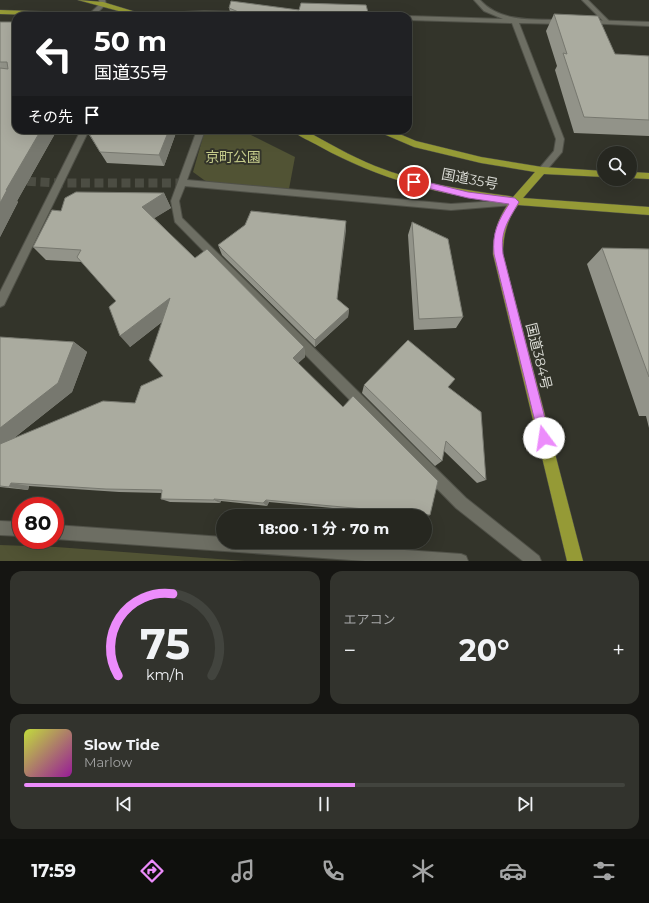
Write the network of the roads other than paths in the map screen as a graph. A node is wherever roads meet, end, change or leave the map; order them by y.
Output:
1 (81, 0) edge
2 (477, 0) edge
3 (585, 0) edge
4 (103, 2) edge
5 (0, 12) edge
6 (12, 12) edge
7 (94, 12) edge
8 (132, 12) edge
9 (412, 18) edge
10 (515, 21) junction
11 (569, 22) edge
12 (576, 22) edge
13 (607, 22) junction
14 (649, 24) edge
15 (83, 134) edge
16 (200, 134) edge
17 (305, 134) edge
18 (391, 134) edge
19 (542, 170) junction
20 (597, 174) edge
21 (637, 175) edge
22 (649, 176) edge
23 (182, 183) junction
24 (515, 202) junction
25 (649, 212) edge
26 (0, 302) edge
27 (0, 528) edge
28 (12, 529) edge
29 (64, 533) edge
30 (461, 561) edge
31 (534, 561) edge
32 (575, 561) edge

1 - 4 highway
2 - 10 street
3 - 13 street
4 - 7 street
4 - 8 highway
5 - 6 highway
9 - 10 street
10 - 11 street
10 - 19 street
12 - 13 street
13 - 14 street
15 - 26 street
16 - 23 street
17 - 24 highway, 国道35号
18 - 19 highway, 国道35号
19 - 20 highway, 国道35号
19 - 24 highway, 国道384号
21 - 22 highway
23 - 24 street
23 - 31 street
24 - 25 highway, 国道35号
24 - 32 highway, 国道384号
27 - 28 street
29 - 30 street

